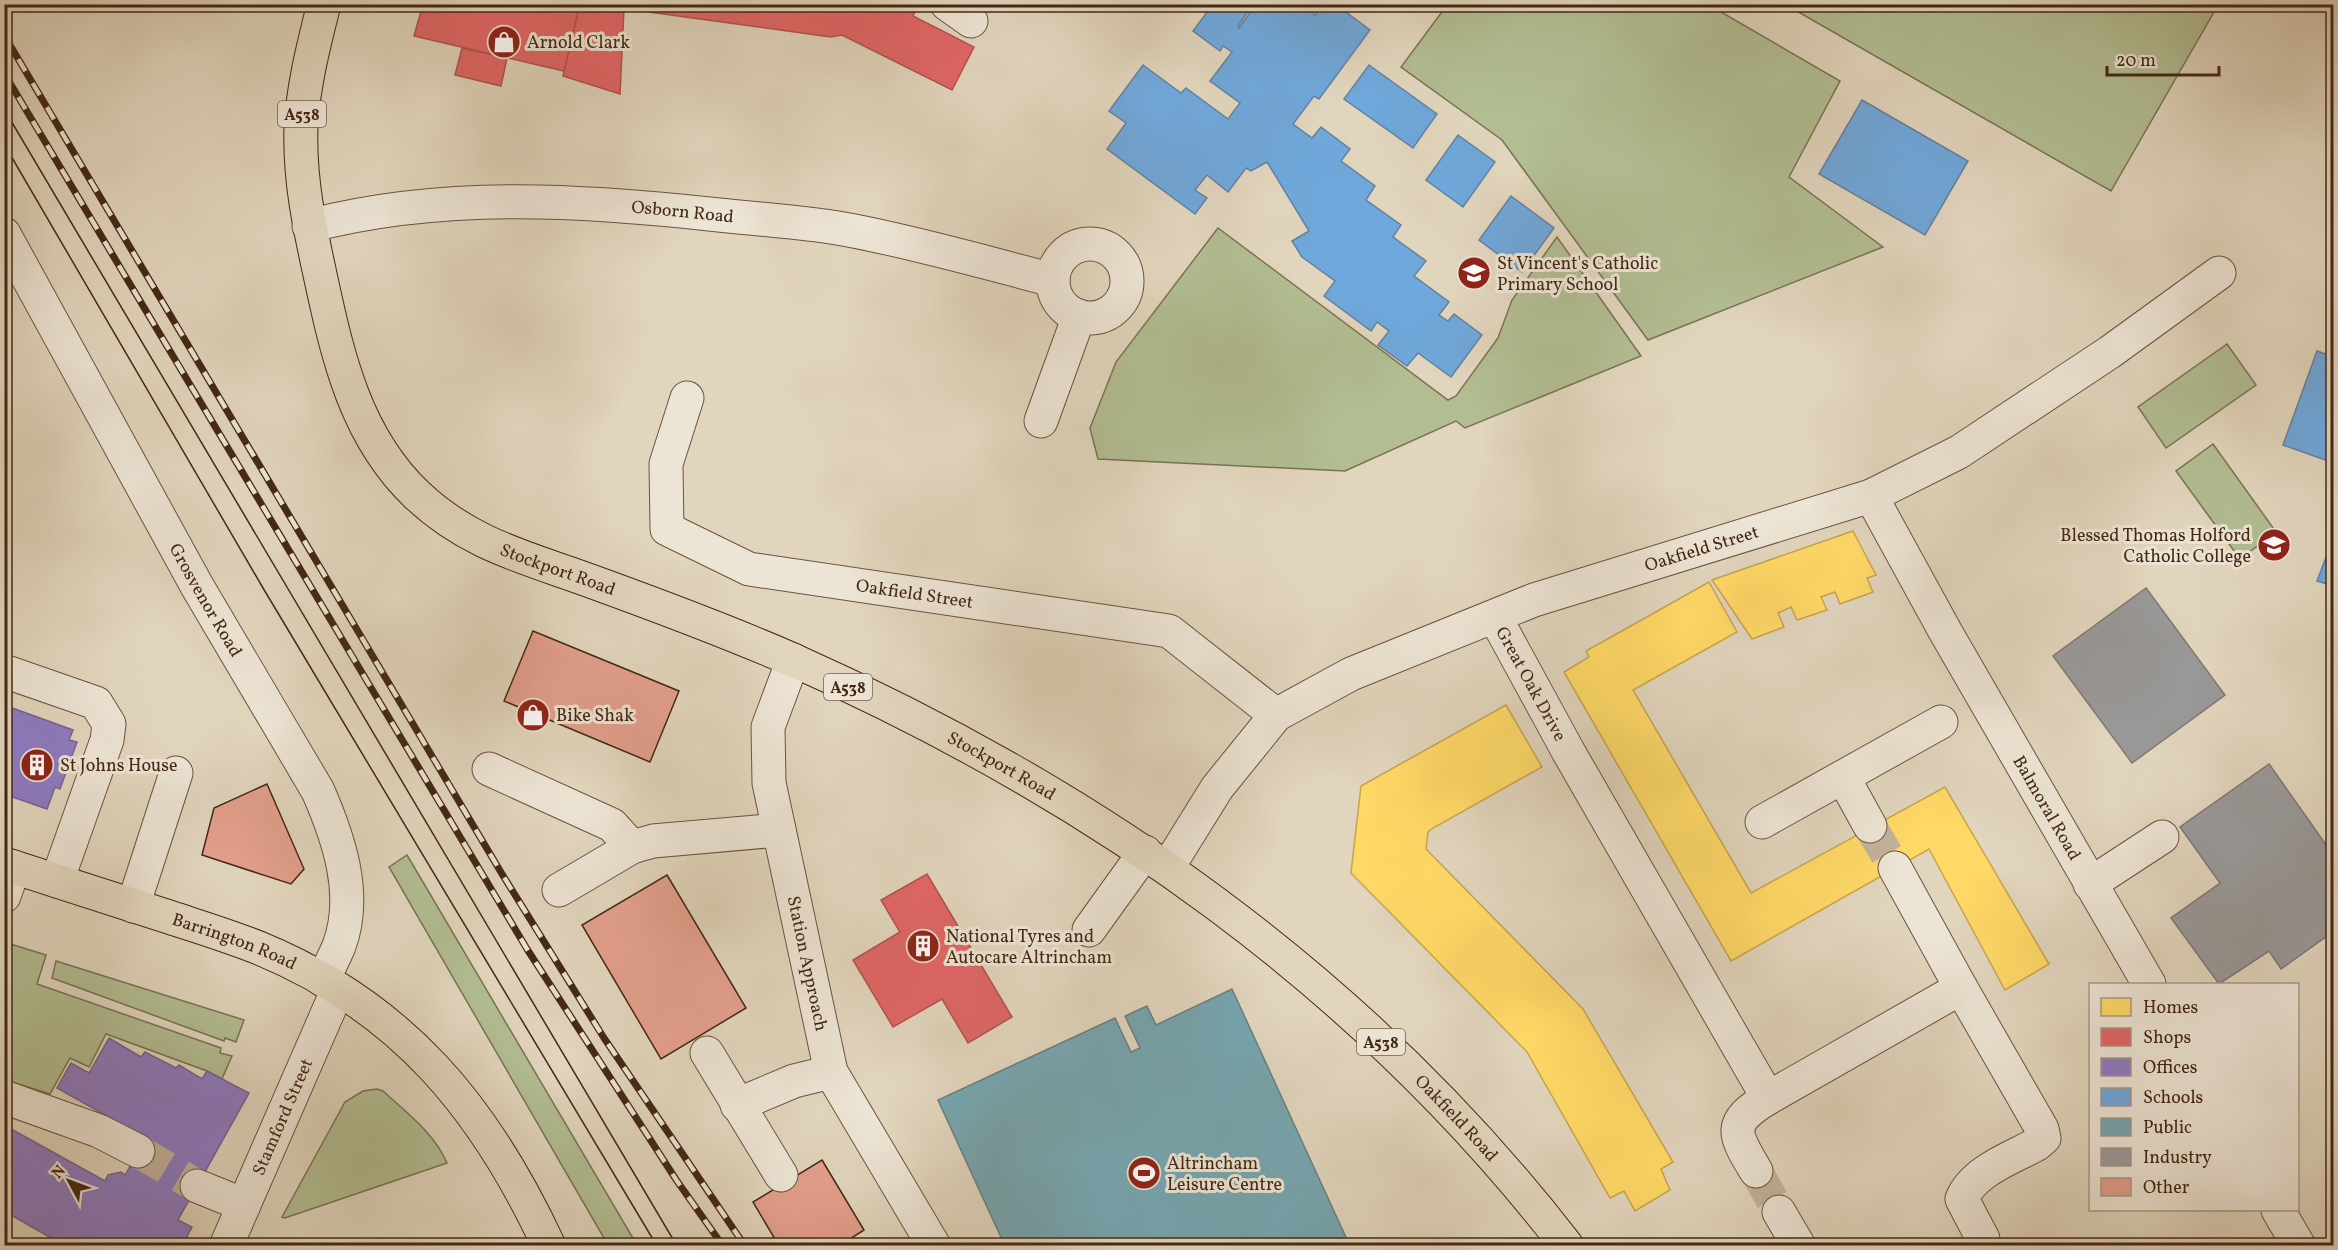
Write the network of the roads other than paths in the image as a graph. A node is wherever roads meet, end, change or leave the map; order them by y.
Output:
1 (324, 4) edge
2 (309, 225) junction
3 (4, 234) edge
4 (2218, 273) dead end
5 (1053, 280) junction
6 (1079, 316) junction
7 (687, 398) dead end
8 (1041, 421) dead end
9 (1871, 496) junction
10 (1495, 617) junction
11 (793, 660) junction
12 (4, 670) edge
13 (1276, 716) junction
14 (1941, 722) dead end
15 (489, 770) dead end
16 (176, 773) dead end
17 (1843, 777) junction
18 (1762, 822) dead end
19 (1870, 826) tunnel mouth
20 (779, 830) junction
21 (2162, 837) dead end
22 (632, 847) junction
23 (1156, 860) junction
24 (1895, 868) tunnel mouth
25 (8, 876) edge
26 (57, 881) junction
27 (2090, 884) junction
28 (559, 890) dead end
29 (133, 906) junction
30 (1089, 930) dead end
31 (2148, 983) edge
32 (330, 985) junction
33 (1961, 988) junction
34 (707, 1053) dead end
35 (831, 1072) junction
36 (4, 1097) edge
37 (1768, 1098) junction
38 (737, 1105) junction
39 (138, 1151) tunnel mouth
40 (1756, 1171) tunnel mouth
41 (781, 1175) dead end
42 (197, 1186) tunnel mouth
43 (244, 1205) junction
44 (2279, 1211) edge
45 (1779, 1212) tunnel mouth
46 (1983, 1239) dead end
47 (226, 1245) edge
48 (549, 1245) edge
49 (934, 1245) edge
50 (1567, 1245) edge
51 (1799, 1245) edge
52 (2299, 1245) edge

1 - 2 main road, Stockport Road / A538
2 - 5 street, Osborn Road
2 - 11 main road, Stockport Road / A538
3 - 32 street, Grosvenor Road
4 - 9 street, Oakfield Street
5 - 6 street
5 - 6 street
6 - 8 street
7 - 13 street, Oakfield Street
9 - 10 street, Oakfield Street
9 - 27 street, Balmoral Road
10 - 13 street, Oakfield Street
10 - 37 street, Great Oak Drive
11 - 20 street, Station Approach
11 - 23 main road, Stockport Road / A538
12 - 26 street
13 - 23 street, Oakfield Street
14 - 17 street
15 - 22 street
16 - 29 street
17 - 18 street
17 - 19 street
20 - 22 street
20 - 35 street, Station Approach
21 - 27 street
22 - 28 street
23 - 30 street, Oakfield Street
23 - 50 main road, Oakfield Road / A538
24 - 33 street
25 - 26 main road, Barrington Road
26 - 29 main road, Barrington Road
27 - 31 street, Balmoral Road
29 - 32 main road, Barrington Road
32 - 43 street, Stamford Street
32 - 48 main road, Barrington Road
33 - 37 street
33 - 46 street
34 - 38 street
35 - 38 street
35 - 49 street, Station Approach
36 - 39 street
37 - 40 street
38 - 41 street
42 - 43 street
43 - 47 street, Stamford Street
44 - 52 street
45 - 51 street

